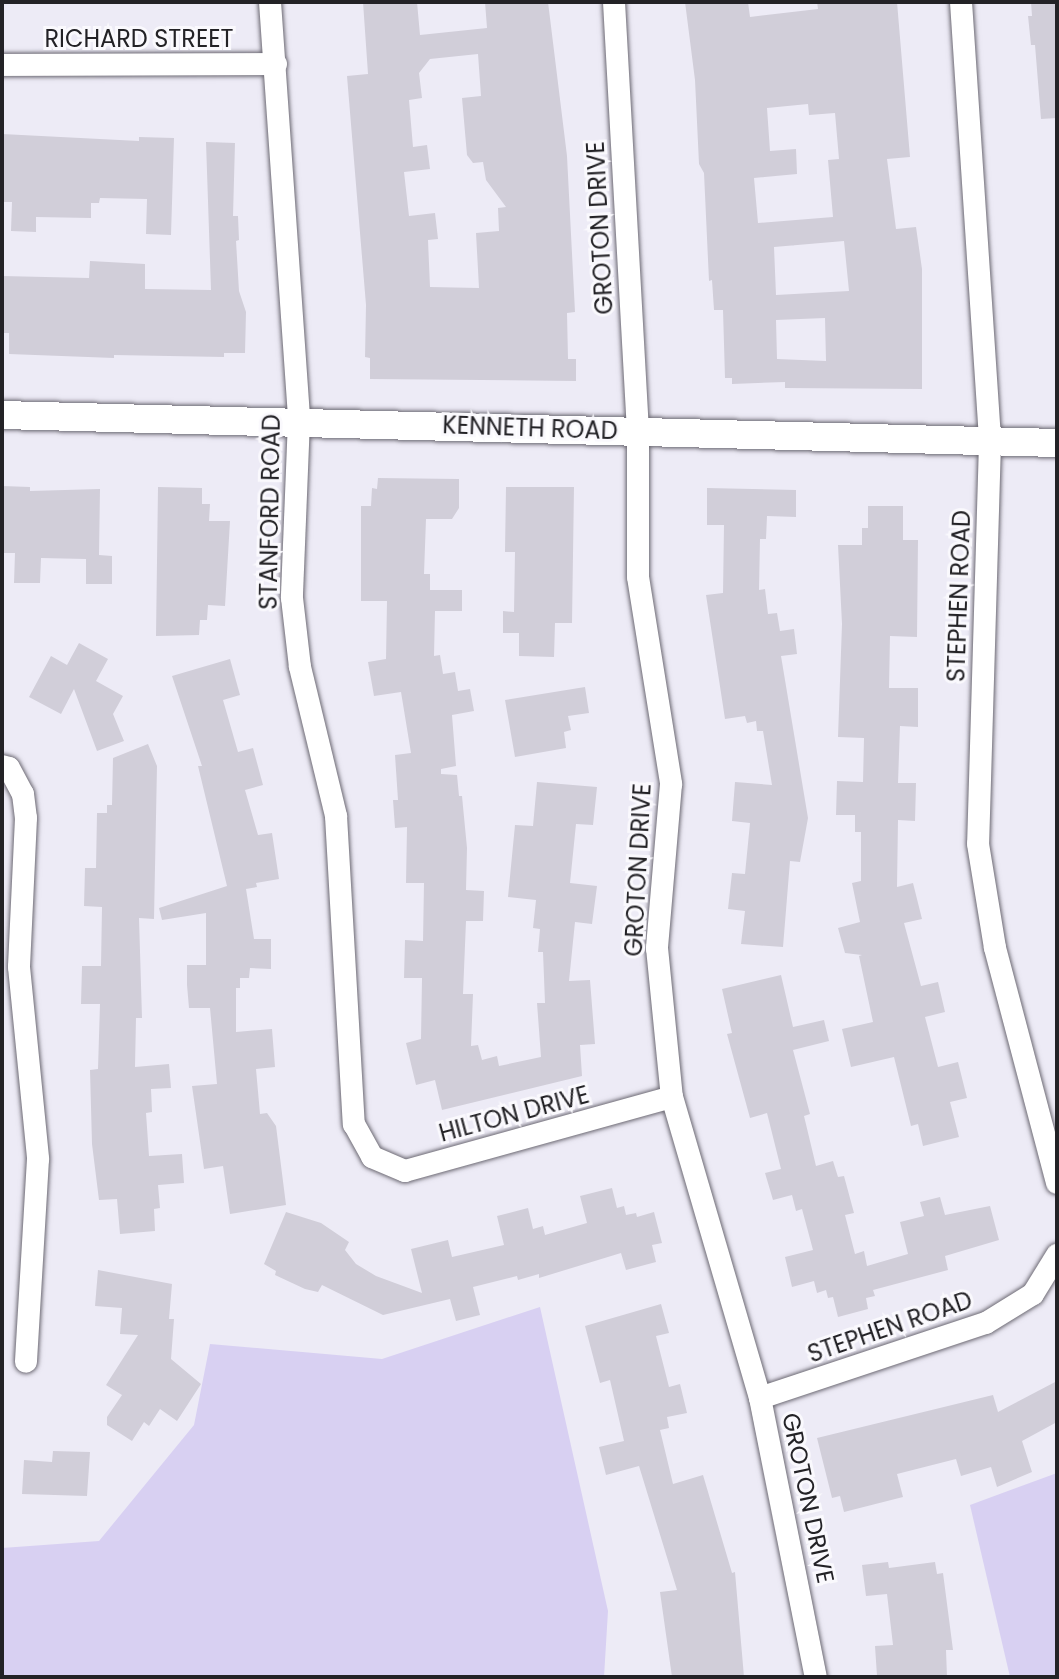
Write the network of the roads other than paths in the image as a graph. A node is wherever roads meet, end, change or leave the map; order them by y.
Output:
1 (270, 2) edge
2 (614, 2) edge
3 (961, 2) edge
4 (276, 64) junction
5 (2, 65) edge
6 (2, 415) edge
7 (299, 420) junction
8 (638, 432) junction
9 (990, 443) junction
10 (1057, 443) edge
11 (2, 766) edge
12 (672, 1097) junction
13 (372, 1157) joint
14 (1057, 1183) edge
15 (1057, 1255) edge
16 (26, 1362) dead end
17 (760, 1398) junction
18 (816, 1677) edge

1 - 4 street, STANFORD ROAD
2 - 8 street, GROTON DRIVE
3 - 9 street, STEPHEN ROAD
4 - 5 street, RICHARD STREET
4 - 7 street, STANFORD ROAD
6 - 7 street, KENNETH ROAD
7 - 8 street, KENNETH ROAD
7 - 13 street, STANFORD ROAD
8 - 9 street, KENNETH ROAD
8 - 12 street, GROTON DRIVE
9 - 10 street, KENNETH ROAD
9 - 14 street, STEPHEN ROAD
11 - 16 street
12 - 13 street, HILTON DRIVE
12 - 17 street, GROTON DRIVE
15 - 17 street, STEPHEN ROAD
17 - 18 street, GROTON DRIVE

